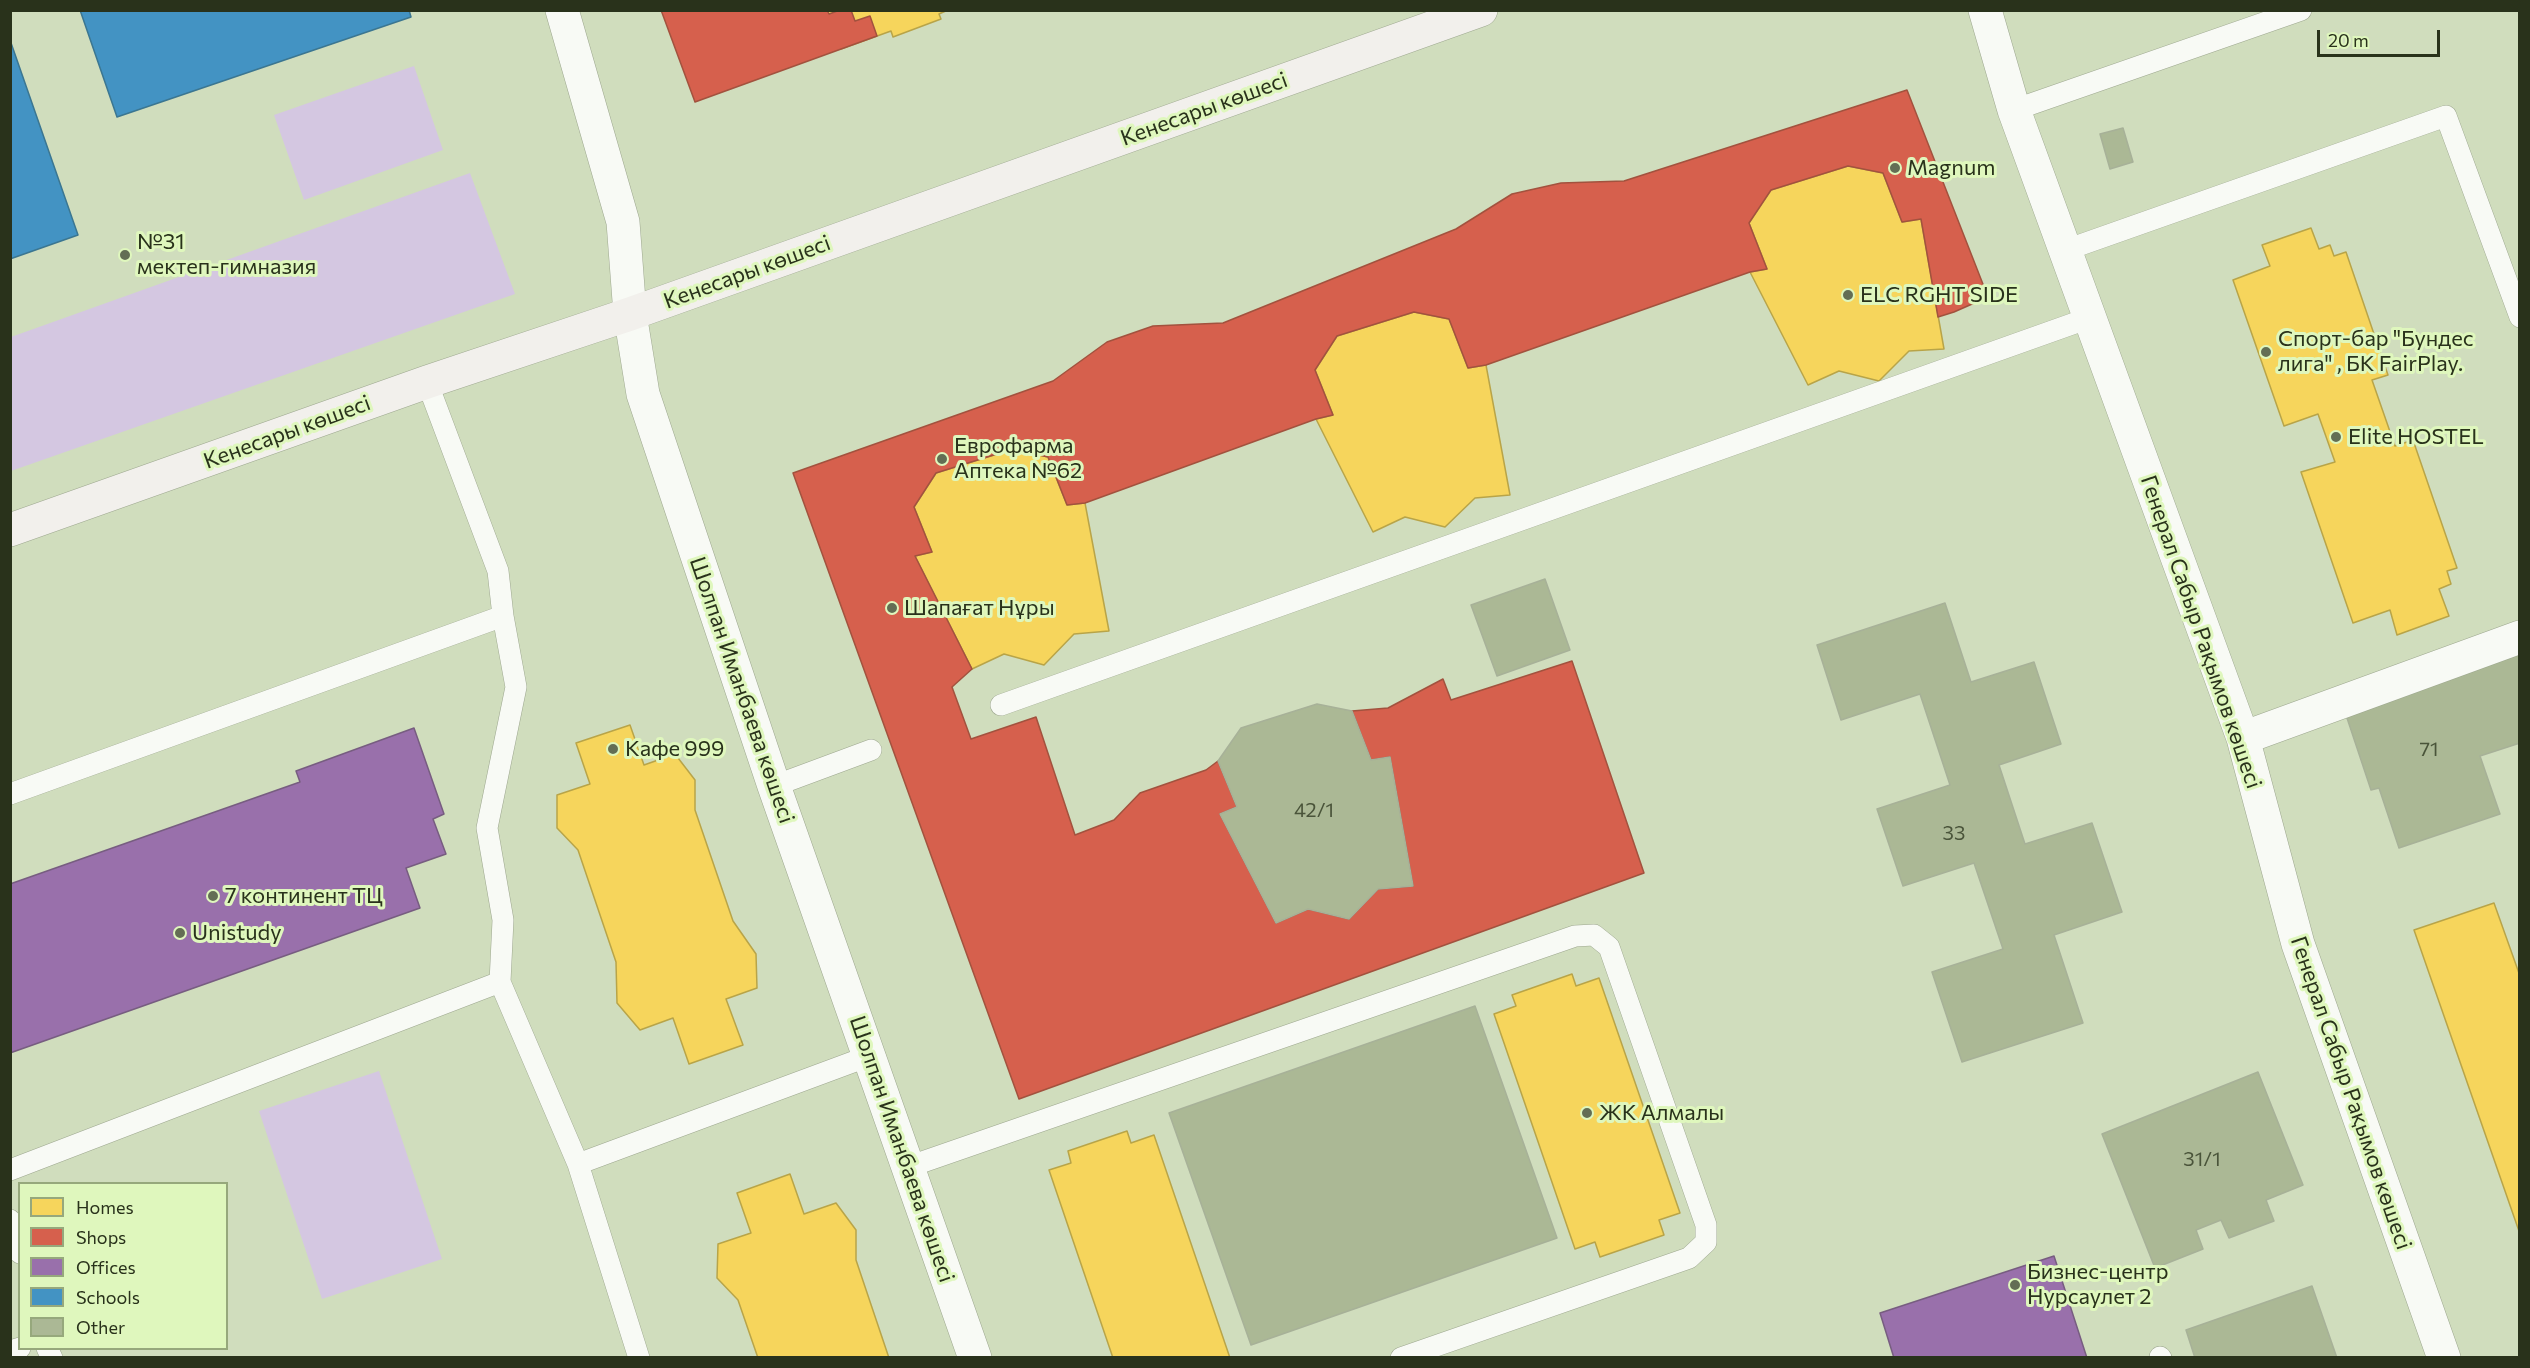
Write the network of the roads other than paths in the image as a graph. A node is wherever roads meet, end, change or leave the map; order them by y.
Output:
1 (562, 10) edge
2 (1481, 10) edge
3 (1985, 10) edge
4 (2301, 10) edge
5 (2014, 110) junction
6 (2066, 250) junction
7 (630, 314) junction
8 (2520, 317) edge
9 (2089, 318) junction
10 (427, 382) junction
11 (10, 530) edge
12 (503, 616) junction
13 (2520, 637) edge
14 (1001, 705) dead end
15 (2243, 738) junction
16 (871, 750) dead end
17 (774, 786) junction
18 (10, 794) edge
19 (500, 982) junction
20 (869, 1056) junction
21 (578, 1164) junction
22 (908, 1167) junction
23 (10, 1170) edge
24 (10, 1220) edge
25 (18, 1246) edge
26 (635, 1356) edge
27 (975, 1358) edge
28 (1401, 1358) edge
29 (2444, 1358) edge

1 - 7 street, Шолпан Иманбаева көшесі
2 - 7 main road, Кенесары көшесі
3 - 5 street, Генерал Сабыр Рақымов көшесі
4 - 5 lane
5 - 6 street, Генерал Сабыр Рақымов көшесі
6 - 8 lane
6 - 9 street, Генерал Сабыр Рақымов көшесі
7 - 10 main road, Кенесары көшесі
7 - 17 street, Шолпан Иманбаева көшесі
9 - 14 lane
9 - 15 street, Генерал Сабыр Рақымов көшесі
10 - 11 main road, Кенесары көшесі
10 - 12 lane
12 - 18 lane
12 - 19 lane
13 - 15 street
15 - 29 street, Генерал Сабыр Рақымов көшесі
16 - 17 lane
17 - 20 street, Шолпан Иманбаева көшесі
19 - 21 lane
19 - 23 lane
20 - 21 lane
20 - 22 street, Шолпан Иманбаева көшесі
21 - 26 lane
22 - 27 street, Шолпан Иманбаева көшесі
22 - 28 lane
24 - 25 lane

